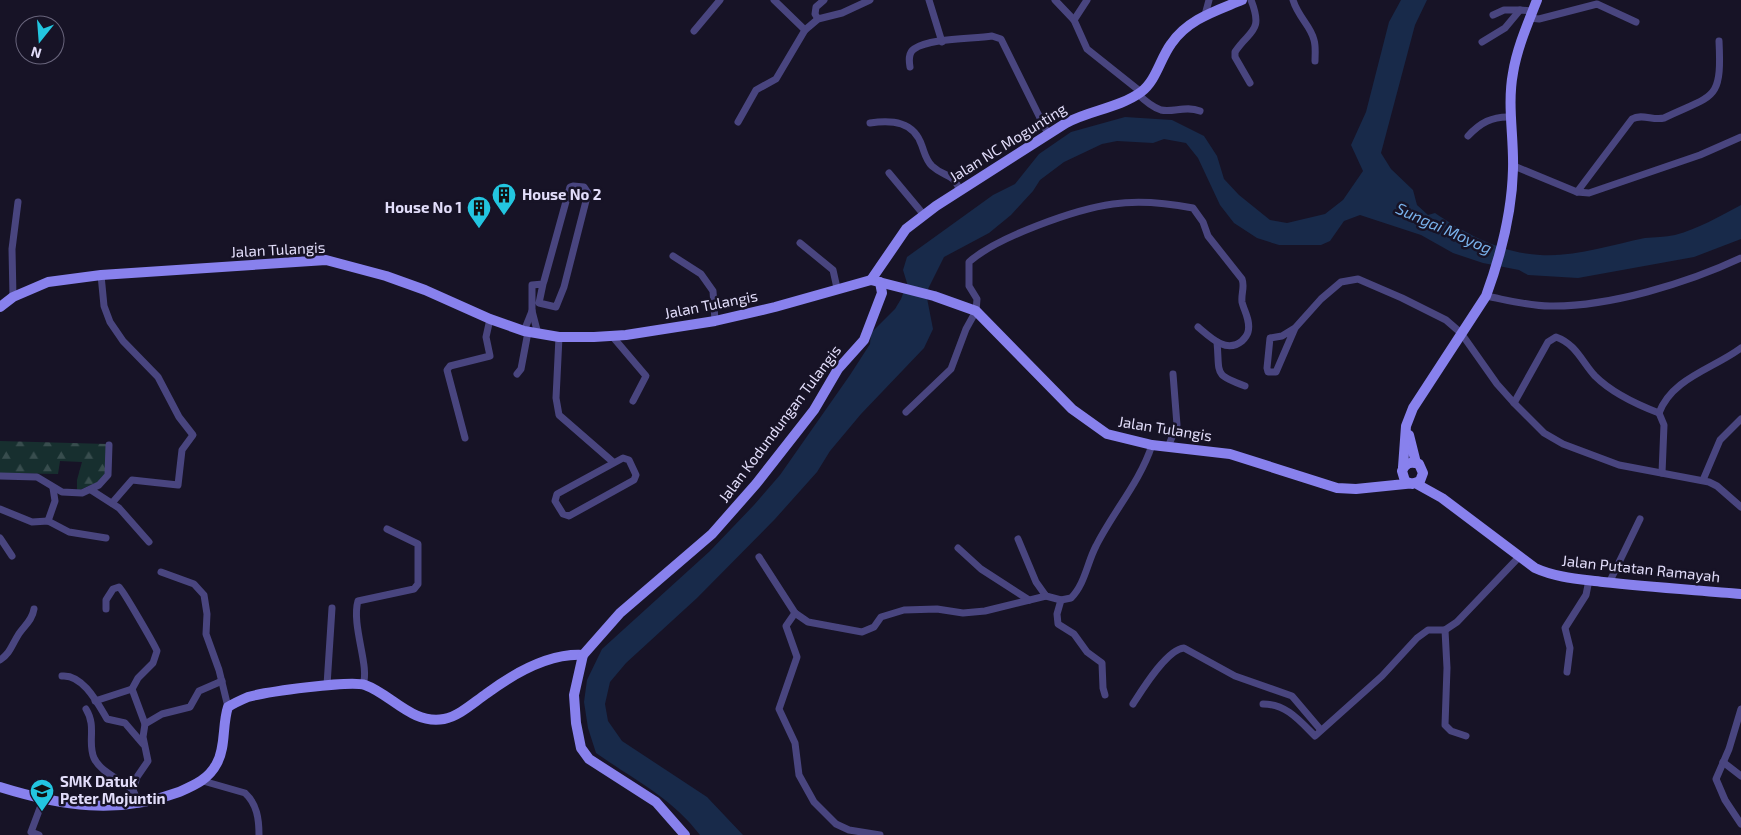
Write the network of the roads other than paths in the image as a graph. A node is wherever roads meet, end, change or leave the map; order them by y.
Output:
1 (720, 0) edge
2 (774, 0) edge
3 (824, 0) edge
4 (870, 0) edge
5 (929, 0) edge
6 (1055, 0) edge
7 (1087, 0) edge
8 (1209, 0) edge
9 (1242, 0) edge
10 (1251, 0) edge
11 (1293, 0) edge
12 (1537, 0) edge
13 (1598, 2) edge
14 (1520, 10) junction
15 (1206, 14) junction
16 (1531, 14) junction
17 (1493, 15) dead end
18 (818, 18) junction
19 (1074, 20) junction
20 (1636, 22) dead end
21 (805, 30) junction
22 (694, 31) dead end
23 (1719, 41) dead end
24 (942, 42) junction
25 (1482, 42) dead end
26 (1316, 61) dead end
27 (910, 67) dead end
28 (1250, 82) dead end
29 (1139, 93) junction
30 (1200, 111) dead end
31 (1511, 117) junction
32 (738, 122) dead end
33 (870, 123) dead end
34 (1048, 134) junction
35 (1468, 136) dead end
36 (1741, 137) edge
37 (1514, 166) junction
38 (889, 173) dead end
39 (960, 191) junction
40 (1577, 192) junction
41 (18, 202) dead end
42 (924, 215) junction
43 (800, 243) dead end
44 (673, 256) dead end
45 (1741, 258) edge
46 (101, 275) junction
47 (876, 281) junction
48 (543, 284) junction
49 (837, 288) junction
50 (1486, 296) junction
51 (13, 297) junction
52 (0, 307) edge
53 (532, 311) junction
54 (976, 311) junction
55 (490, 319) junction
56 (715, 320) junction
57 (1198, 327) dead end
58 (1295, 328) junction
59 (530, 332) junction
60 (1461, 333) junction
61 (612, 336) junction
62 (1282, 336) junction
63 (559, 337) junction
64 (1217, 342) junction
65 (1288, 343) junction
66 (1741, 348) edge
67 (517, 374) dead end
68 (1173, 374) dead end
69 (1246, 386) dead end
70 (633, 401) dead end
71 (1514, 403) junction
72 (906, 412) dead end
73 (1659, 413) junction
74 (1741, 419) edge
75 (1406, 426) junction
76 (465, 438) dead end
77 (109, 445) dead end
78 (1152, 445) junction
79 (1168, 447) junction
80 (613, 462) junction
81 (1416, 463) junction
82 (1402, 469) junction
83 (1662, 473) junction
84 (1423, 475) junction
85 (0, 476) edge
86 (1703, 480) junction
87 (1413, 483) junction
88 (1382, 485) junction
89 (53, 488) junction
90 (91, 490) junction
91 (1442, 498) junction
92 (112, 503) junction
93 (1741, 507) edge
94 (0, 509) edge
95 (1640, 519) dead end
96 (48, 521) junction
97 (387, 529) dead end
98 (0, 538) edge
99 (106, 538) dead end
100 (1018, 540) dead end
101 (149, 542) dead end
102 (958, 548) dead end
103 (12, 556) dead end
104 (759, 556) dead end
105 (1520, 556) junction
106 (161, 572) dead end
107 (1589, 580) junction
108 (1609, 582) junction
109 (1741, 594) edge
110 (1046, 596) junction
111 (1029, 600) junction
112 (1061, 600) junction
113 (332, 608) dead end
114 (34, 609) dead end
115 (106, 610) dead end
116 (795, 613) junction
117 (1445, 630) junction
118 (583, 654) junction
119 (0, 660) edge
120 (1568, 672) dead end
121 (62, 676) dead end
122 (364, 678) junction
123 (328, 680) junction
124 (222, 681) junction
125 (132, 689) junction
126 (1105, 695) dead end
127 (95, 701) junction
128 (227, 704) junction
129 (1133, 704) dead end
130 (1262, 704) dead end
131 (86, 709) dead end
132 (1741, 709) edge
133 (145, 724) junction
134 (1320, 729) junction
135 (1466, 736) dead end
136 (144, 746) junction
137 (1723, 762) junction
138 (1741, 776) edge
139 (203, 781) junction
140 (0, 786) edge
141 (133, 790) junction
142 (43, 800) junction
143 (139, 804) junction
144 (1741, 824) edge
145 (39, 835) edge
146 (258, 835) edge
147 (685, 835) edge
148 (880, 835) edge

1 - 22 street
2 - 21 street
3 - 18 street
4 - 18 street
5 - 24 street
6 - 19 street
7 - 19 street
8 - 15 street
9 - 15 main road, Jalan NC Mogunting
10 - 28 street
11 - 26 street
12 - 16 main road
13 - 16 street
13 - 20 street
14 - 16 street
14 - 17 street
14 - 25 street
15 - 29 main road, Jalan NC Mogunting
16 - 31 main road
18 - 21 street
19 - 29 street
21 - 32 street
23 - 40 street
24 - 27 street
24 - 34 street
29 - 30 street
29 - 34 main road, Jalan NC Mogunting
31 - 35 street
31 - 37 main road
33 - 39 street
34 - 39 main road, Jalan NC Mogunting
36 - 40 street
37 - 40 street
37 - 50 main road
38 - 42 street
39 - 42 main road, Jalan NC Mogunting
41 - 51 street
42 - 47 main road, Jalan NC Mogunting
43 - 49 street
44 - 56 street
45 - 50 street
46 - 51 main road, Jalan Tulangis
46 - 55 main road, Jalan Tulangis
46 - 92 street
47 - 49 main road, Jalan Tulangis
47 - 54 main road, Jalan Tulangis
47 - 118 main road, Jalan Kodundungan Tulangis
48 - 48 street
48 - 53 street
49 - 56 main road, Jalan Tulangis
50 - 60 main road
51 - 52 main road, Jalan Tulangis
53 - 59 street
53 - 59 street
54 - 64 street
54 - 72 street
54 - 78 main road, Jalan Tulangis
55 - 59 main road, Jalan Tulangis
55 - 76 street
56 - 61 main road, Jalan Tulangis
57 - 64 street
58 - 60 street
58 - 62 street
58 - 65 street
59 - 63 main road, Jalan Tulangis
59 - 67 street
60 - 71 street
60 - 75 main road
61 - 63 main road, Jalan Tulangis
61 - 70 street
62 - 65 street
62 - 65 street
63 - 80 street
64 - 69 street
66 - 73 street
68 - 79 street
71 - 73 street
71 - 83 street
73 - 83 street
74 - 86 street
75 - 81 main road
75 - 82 main road
77 - 90 street
78 - 79 main road, Jalan Tulangis
78 - 112 street
79 - 88 main road, Jalan Tulangis
80 - 80 street
81 - 82 main road
81 - 84 main road
82 - 87 main road
82 - 88 main road, Jalan Tulangis
83 - 86 street
84 - 87 main road
84 - 91 main road, Jalan Putatan Ramayah
85 - 89 street
86 - 93 street
87 - 88 main road, Jalan Tulangis
87 - 91 main road, Jalan Putatan Ramayah
89 - 90 street
89 - 96 street
90 - 92 street
91 - 105 main road, Jalan Putatan Ramayah
92 - 101 street
94 - 96 street
95 - 108 street
96 - 99 street
97 - 122 street
98 - 103 street
100 - 110 street
102 - 111 street
104 - 116 street
105 - 107 main road, Jalan Putatan Ramayah
105 - 117 street
106 - 124 street
107 - 108 main road, Jalan Putatan Ramayah
107 - 120 street
108 - 109 main road, Jalan Putatan Ramayah
110 - 111 street
110 - 112 street
111 - 116 street
112 - 126 street
113 - 123 street
114 - 119 street
115 - 125 street
116 - 148 street
117 - 134 street
117 - 135 street
118 - 122 main road
118 - 147 main road, Jalan Kodundungan Tulangis
121 - 127 street
122 - 123 main road
123 - 128 main road
124 - 128 street
124 - 133 street
125 - 127 street
125 - 133 street
127 - 136 street
128 - 139 main road
129 - 134 street
130 - 134 street
131 - 141 street
132 - 137 street
133 - 136 street
136 - 141 street
137 - 138 street
137 - 144 street
139 - 143 main road
139 - 146 street
140 - 142 main road
141 - 143 street
142 - 143 main road
142 - 145 street

